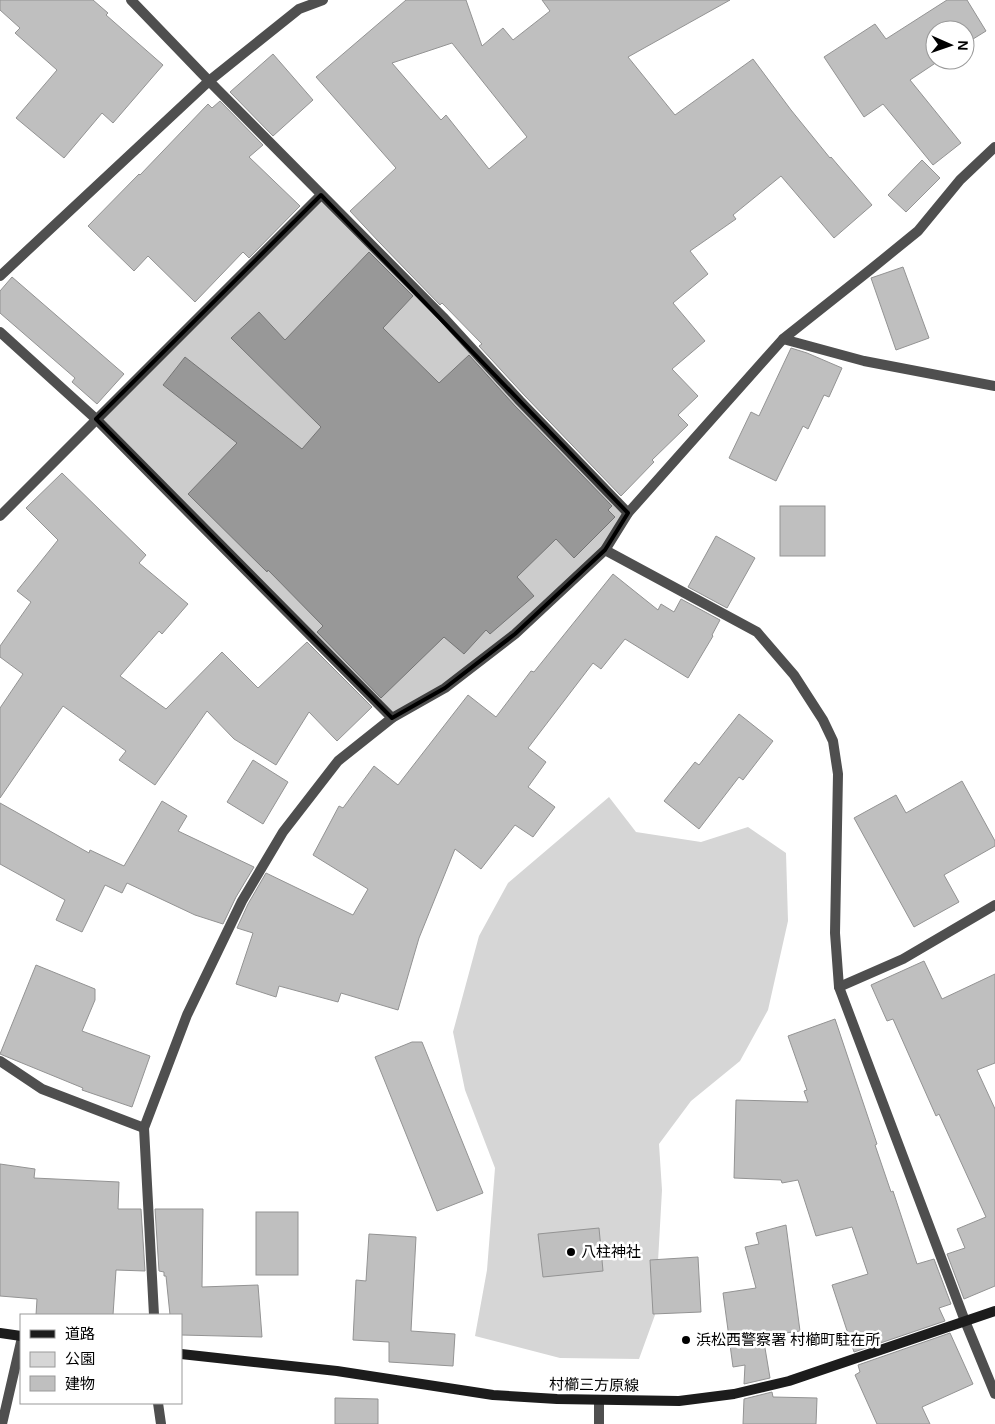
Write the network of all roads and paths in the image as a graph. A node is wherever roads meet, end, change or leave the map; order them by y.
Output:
1 (131, 0) edge
2 (323, 0) edge
3 (209, 81) junction
4 (995, 147) edge
5 (321, 196) junction
6 (0, 276) edge
7 (0, 332) edge
8 (783, 339) junction
9 (995, 386) edge
10 (96, 419) junction
11 (628, 513) junction
12 (0, 516) edge
13 (606, 550) junction
14 (392, 718) junction
15 (995, 905) edge
16 (839, 987) junction
17 (0, 1061) edge
18 (144, 1128) junction
19 (995, 1311) edge
20 (154, 1314) edge
21 (965, 1322) junction
22 (0, 1333) edge
23 (20, 1336) edge
24 (20, 1346) edge
25 (182, 1354) edge
26 (995, 1394) edge
27 (599, 1400) junction
28 (158, 1404) edge
29 (2, 1424) edge
30 (161, 1424) edge
31 (599, 1424) edge

1 - 3 street
2 - 3 street
3 - 5 street
3 - 6 street
4 - 8 street
5 - 10 street
5 - 11 street
7 - 10 street
8 - 9 street
8 - 11 street
10 - 12 street
10 - 14 street
11 - 13 street
13 - 14 street
13 - 16 street
14 - 18 street
15 - 16 street
16 - 21 street
17 - 18 street
18 - 20 street
19 - 21 main road, 村櫛三方原線
21 - 26 street
21 - 27 main road, 村櫛三方原線
22 - 23 main road
24 - 29 street
25 - 27 main road, 村櫛三方原線
27 - 31 street
28 - 30 street

